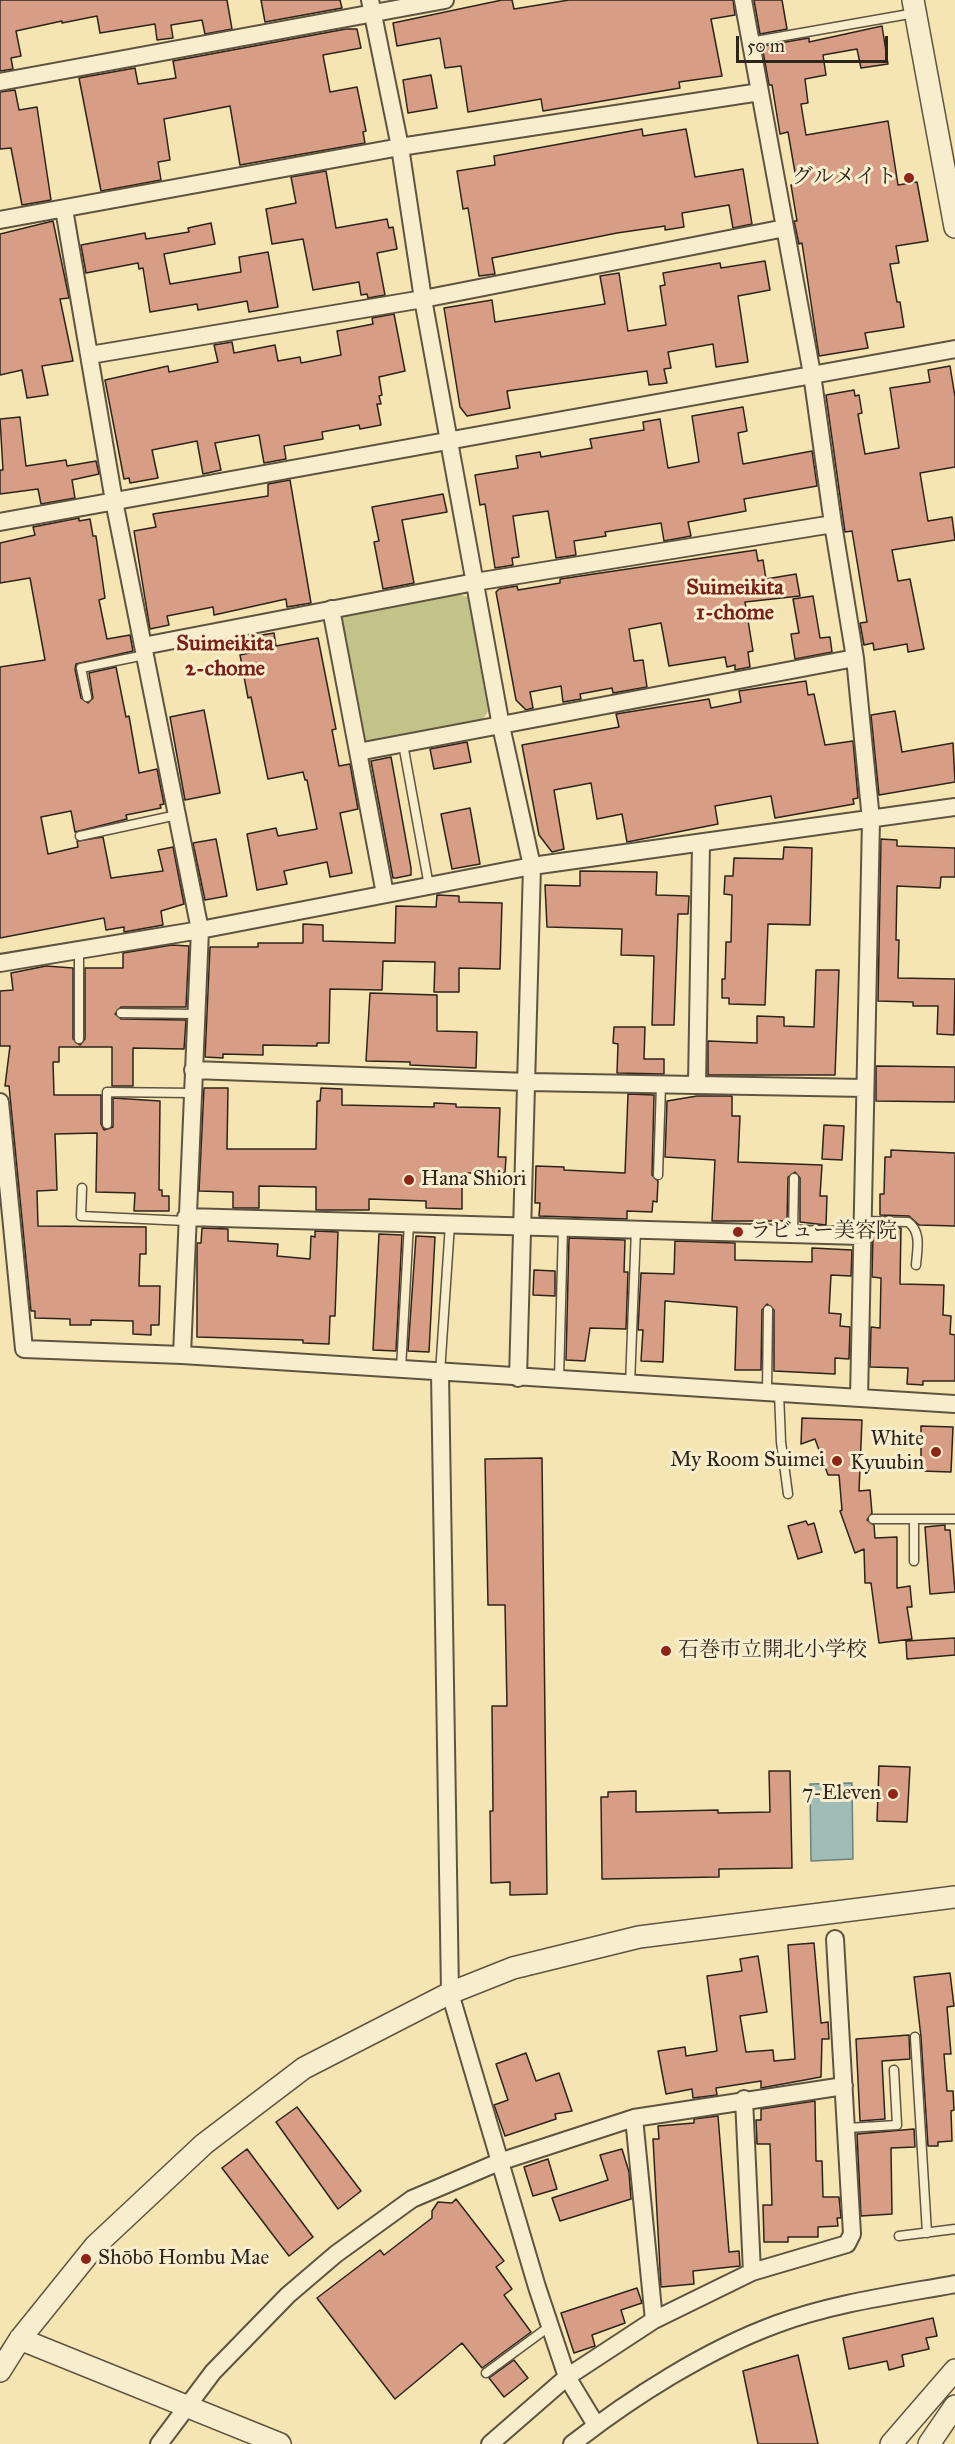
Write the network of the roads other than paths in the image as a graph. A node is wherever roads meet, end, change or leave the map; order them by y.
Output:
1 (445, 0) edge
2 (743, 0) edge
3 (915, 6) edge
4 (371, 7) edge
5 (750, 42) junction
6 (0, 82) edge
7 (759, 92) junction
8 (400, 147) junction
9 (952, 196) edge
10 (64, 209) junction
11 (0, 220) edge
12 (955, 227) edge
13 (785, 228) junction
14 (423, 299) junction
15 (955, 348) edge
16 (90, 355) junction
17 (812, 374) junction
18 (449, 441) junction
19 (114, 501) junction
20 (0, 522) edge
21 (833, 524) junction
22 (475, 582) junction
23 (331, 609) junction
24 (144, 650) junction
25 (855, 658) junction
26 (87, 697) dead end
27 (501, 726) junction
28 (403, 744) junction
29 (358, 752) junction
30 (955, 807) edge
31 (177, 815) junction
32 (871, 820) junction
33 (80, 836) dead end
34 (701, 843) junction
35 (532, 866) junction
36 (429, 886) junction
37 (385, 894) junction
38 (200, 930) junction
39 (79, 950) junction
40 (0, 963) edge
41 (121, 1013) dead end
42 (196, 1014) junction
43 (79, 1039) dead end
44 (193, 1070) junction
45 (528, 1082) junction
46 (661, 1085) junction
47 (697, 1085) junction
48 (865, 1088) junction
49 (192, 1093) junction
50 (0, 1102) edge
51 (107, 1124) dead end
52 (658, 1175) dead end
53 (794, 1178) dead end
54 (82, 1188) dead end
55 (186, 1219) junction
56 (409, 1223) junction
57 (450, 1224) junction
58 (523, 1225) junction
59 (563, 1227) junction
60 (861, 1228) junction
61 (636, 1229) junction
62 (793, 1234) junction
63 (916, 1265) dead end
64 (768, 1310) dead end
65 (182, 1356) junction
66 (401, 1370) junction
67 (440, 1373) junction
68 (518, 1378) junction
69 (559, 1380) junction
70 (630, 1384) junction
71 (773, 1393) junction
72 (859, 1398) junction
73 (955, 1404) edge
74 (788, 1494) dead end
75 (873, 1519) dead end
76 (914, 1519) junction
77 (955, 1519) edge
78 (914, 1561) dead end
79 (955, 1897) edge
80 (835, 1939) dead end
81 (450, 1993) junction
82 (915, 2037) dead end
83 (894, 2070) dead end
84 (844, 2085) junction
85 (744, 2099) junction
86 (634, 2118) junction
87 (846, 2128) junction
88 (499, 2162) junction
89 (955, 2229) edge
90 (927, 2233) junction
91 (899, 2236) dead end
92 (752, 2272) junction
93 (955, 2284) edge
94 (654, 2320) junction
95 (550, 2326) junction
96 (20, 2339) junction
97 (955, 2370) edge
98 (0, 2371) edge
99 (486, 2373) dead end
100 (567, 2377) junction
101 (955, 2406) edge
102 (186, 2407) junction
103 (596, 2426) junction
104 (159, 2444) edge
105 (277, 2444) edge
106 (490, 2444) edge
107 (572, 2444) edge
108 (891, 2444) edge
109 (929, 2444) edge

1 - 4 street
2 - 5 street
3 - 5 lane
3 - 9 street
4 - 6 street
4 - 8 street
5 - 7 street
7 - 8 street
7 - 13 street
8 - 10 street
8 - 14 street
9 - 12 street
10 - 11 street
10 - 16 street
13 - 14 street
13 - 17 street
14 - 16 street
14 - 18 street
15 - 17 street
16 - 19 street
17 - 18 street
17 - 21 street
18 - 19 street
18 - 22 street
19 - 20 street
19 - 24 street
21 - 22 street
21 - 25 street
22 - 23 street
22 - 27 street
23 - 24 street
23 - 29 street
24 - 26 lane
24 - 31 street
25 - 27 street
25 - 32 street
27 - 28 street
27 - 35 street
28 - 29 street
28 - 36 lane
29 - 37 street
30 - 32 street
31 - 33 lane
31 - 38 street
32 - 34 street
32 - 48 street
34 - 35 street
34 - 47 street
35 - 36 street
35 - 45 street
36 - 37 street
37 - 38 street
38 - 39 street
38 - 42 street
39 - 40 street
39 - 43 lane
41 - 42 lane
42 - 44 street
44 - 45 street
44 - 49 street
45 - 46 street
45 - 58 street
46 - 47 street
46 - 52 lane
47 - 48 street
48 - 60 street
49 - 51 lane
49 - 55 street
50 - 65 street
53 - 62 lane
54 - 55 lane
55 - 56 street
55 - 65 street
56 - 57 street
56 - 66 lane
57 - 58 street
57 - 67 lane
58 - 59 street
58 - 68 street
59 - 61 street
59 - 69 lane
60 - 62 street
60 - 63 lane
60 - 72 street
61 - 62 street
61 - 70 lane
64 - 71 lane
65 - 66 street
66 - 67 street
67 - 68 street
67 - 81 street
68 - 69 street
69 - 70 street
70 - 71 street
71 - 72 street
71 - 74 lane
72 - 73 street
75 - 76 lane
76 - 77 lane
76 - 78 lane
79 - 81 street
80 - 84 street
81 - 88 street
81 - 96 street
82 - 90 lane
83 - 87 lane
84 - 85 street
84 - 87 street
85 - 86 street
85 - 92 street
86 - 88 street
86 - 94 street
87 - 92 street
88 - 95 street
88 - 102 street
89 - 90 lane
90 - 91 lane
92 - 94 street
93 - 103 street
94 - 100 street
95 - 99 lane
95 - 100 street
96 - 98 street
96 - 102 street
97 - 108 street
100 - 103 street
100 - 106 street
101 - 109 street
102 - 104 street
102 - 105 street
103 - 107 street

